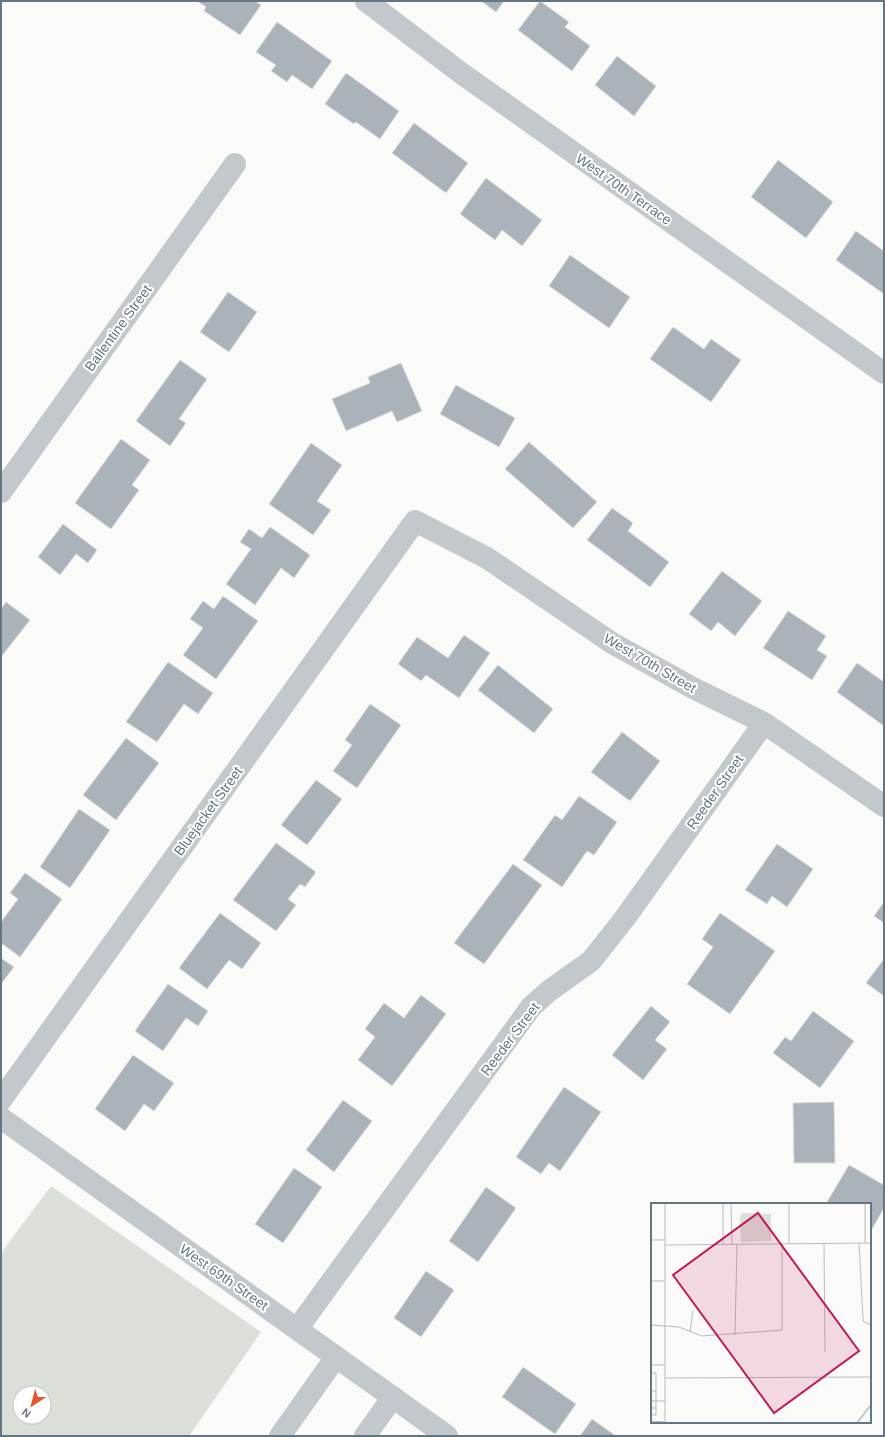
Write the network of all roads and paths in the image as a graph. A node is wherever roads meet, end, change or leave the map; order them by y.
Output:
1 (366, 1) edge
2 (235, 164) dead end
3 (884, 373) edge
4 (1, 492) edge
5 (415, 521) joint
6 (764, 723) junction
7 (884, 806) edge
8 (1, 1100) edge
9 (1, 1118) edge
10 (297, 1329) junction
11 (336, 1357) junction
12 (393, 1398) junction
13 (280, 1436) edge
14 (365, 1436) edge
15 (447, 1436) edge

1 - 3 street, West 70th Terrace
2 - 4 street, Ballentine Street
5 - 6 street, West 70th Street
5 - 8 street, Bluejacket Street
6 - 7 street, West 70th Street
6 - 10 street, Reeder Street
9 - 10 street, West 69th Street
10 - 11 street, West 69th Street
11 - 12 street, West 69th Street
11 - 13 street
12 - 14 street
12 - 15 street, West 69th Street

